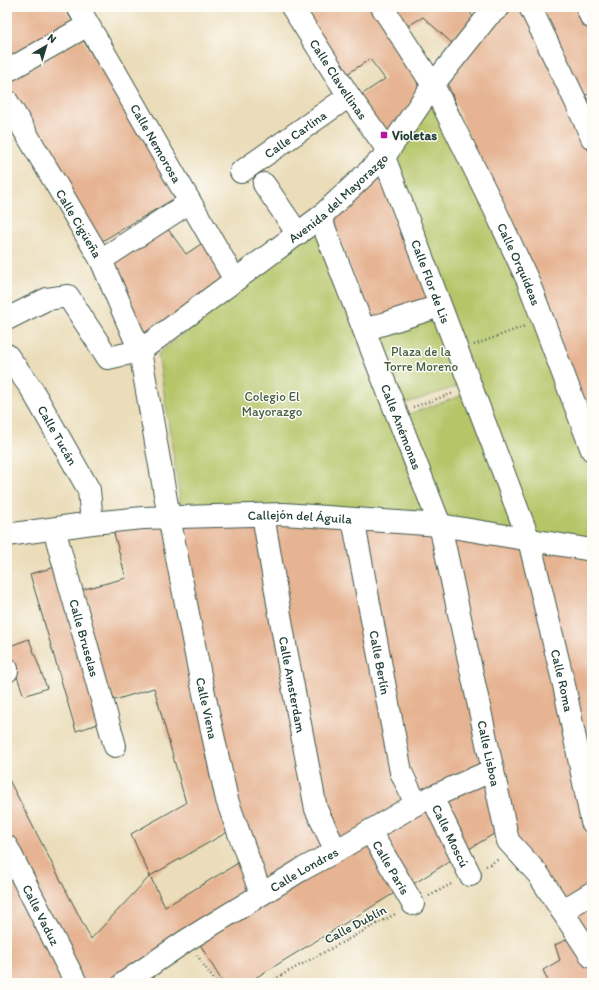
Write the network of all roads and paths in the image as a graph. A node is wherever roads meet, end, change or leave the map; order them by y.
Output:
1 (292, 7) edge
2 (382, 7) edge
3 (530, 7) edge
4 (490, 10) edge
5 (83, 16) edge
6 (7, 71) edge
7 (433, 85) junction
8 (349, 96) junction
9 (584, 99) edge
10 (7, 101) edge
11 (592, 138) edge
12 (386, 154) junction
13 (242, 172) dead end
14 (264, 184) dead end
15 (190, 202) junction
16 (320, 217) junction
17 (298, 234) junction
18 (101, 260) junction
19 (236, 280) junction
20 (440, 306) junction
21 (7, 319) edge
22 (543, 320) junction
23 (364, 330) junction
24 (458, 351) junction
25 (140, 352) junction
26 (7, 354) edge
27 (471, 388) junction
28 (396, 413) junction
29 (592, 450) edge
30 (263, 515) junction
31 (169, 517) junction
32 (353, 519) junction
33 (92, 523) junction
34 (440, 525) junction
35 (54, 529) junction
36 (7, 535) edge
37 (529, 540) junction
38 (592, 550) edge
39 (115, 746) dead end
40 (493, 770) junction
41 (424, 800) junction
42 (592, 822) edge
43 (370, 831) junction
44 (7, 847) edge
45 (516, 850) junction
46 (336, 851) junction
47 (470, 875) junction
48 (592, 893) edge
49 (261, 894) junction
50 (413, 904) junction
51 (562, 911) junction
52 (187, 940) junction
53 (592, 957) edge
54 (76, 983) edge
55 (124, 983) edge
56 (216, 983) edge
57 (267, 983) edge

1 - 8 street, Calle Clavellinas
2 - 7 street, Calle Orquídeas
3 - 9 street
4 - 7 street, Avenida del Mayorazgo
5 - 6 street
5 - 15 street, Calle Nemorosa
7 - 12 street, Avenida del Mayorazgo
7 - 22 street, Calle Orquídeas
8 - 12 street, Calle Clavellinas
8 - 13 street, Calle Carlina
9 - 11 street
10 - 18 street, Calle Cigüeña
12 - 16 street, Avenida del Mayorazgo
12 - 20 street, Calle Flor de Lis
14 - 17 street
15 - 18 street
15 - 19 street, Calle Nemorosa
16 - 17 street, Avenida del Mayorazgo
16 - 23 street, Calle Anémonas
17 - 19 street, Avenida del Mayorazgo
18 - 25 street, Calle Cigüeña
19 - 25 street, Avenida del Mayorazgo
20 - 23 street
20 - 24 street, Calle Flor de Lis
21 - 25 street
22 - 24 path
22 - 29 street, Calle Orquídeas
23 - 28 street, Calle Anémonas
24 - 27 street, Calle Flor de Lis
25 - 31 street, Calle Cigüeña
26 - 33 street, Calle Tucán
27 - 28 path
27 - 37 street, Calle Flor de Lis
28 - 34 street, Calle Anémonas
30 - 31 street, Callejón del Águila
30 - 32 street, Callejón del Águila
30 - 46 street, Calle Amsterdam
31 - 33 street, Callejón del Águila
31 - 49 street, Calle Viena
32 - 34 street, Callejón del Águila
32 - 41 street, Calle Berlín
33 - 35 street, Callejón del Águila
34 - 37 street, Callejón del Águila
34 - 40 street, Calle Lisboa
35 - 36 street, Callejón del Águila
35 - 39 street, Calle Bruselas
37 - 38 street, Callejón del Águila
37 - 42 street, Calle Roma
40 - 41 street, Calle Londres
40 - 45 street, Calle Lisboa
41 - 43 street, Calle Londres
41 - 47 street, Calle Moscú
43 - 46 street, Calle Londres
43 - 50 street, Calle París
44 - 54 street, Calle Vaduz
45 - 47 path, Calle Dublín
45 - 51 street, Calle Lisboa
46 - 49 street, Calle Londres
47 - 50 path, Calle Dublín
48 - 51 street
49 - 52 street, Calle Londres
50 - 57 path, Calle Dublín
51 - 53 street, Calle Lisboa
52 - 55 street, Calle Londres
52 - 56 path

